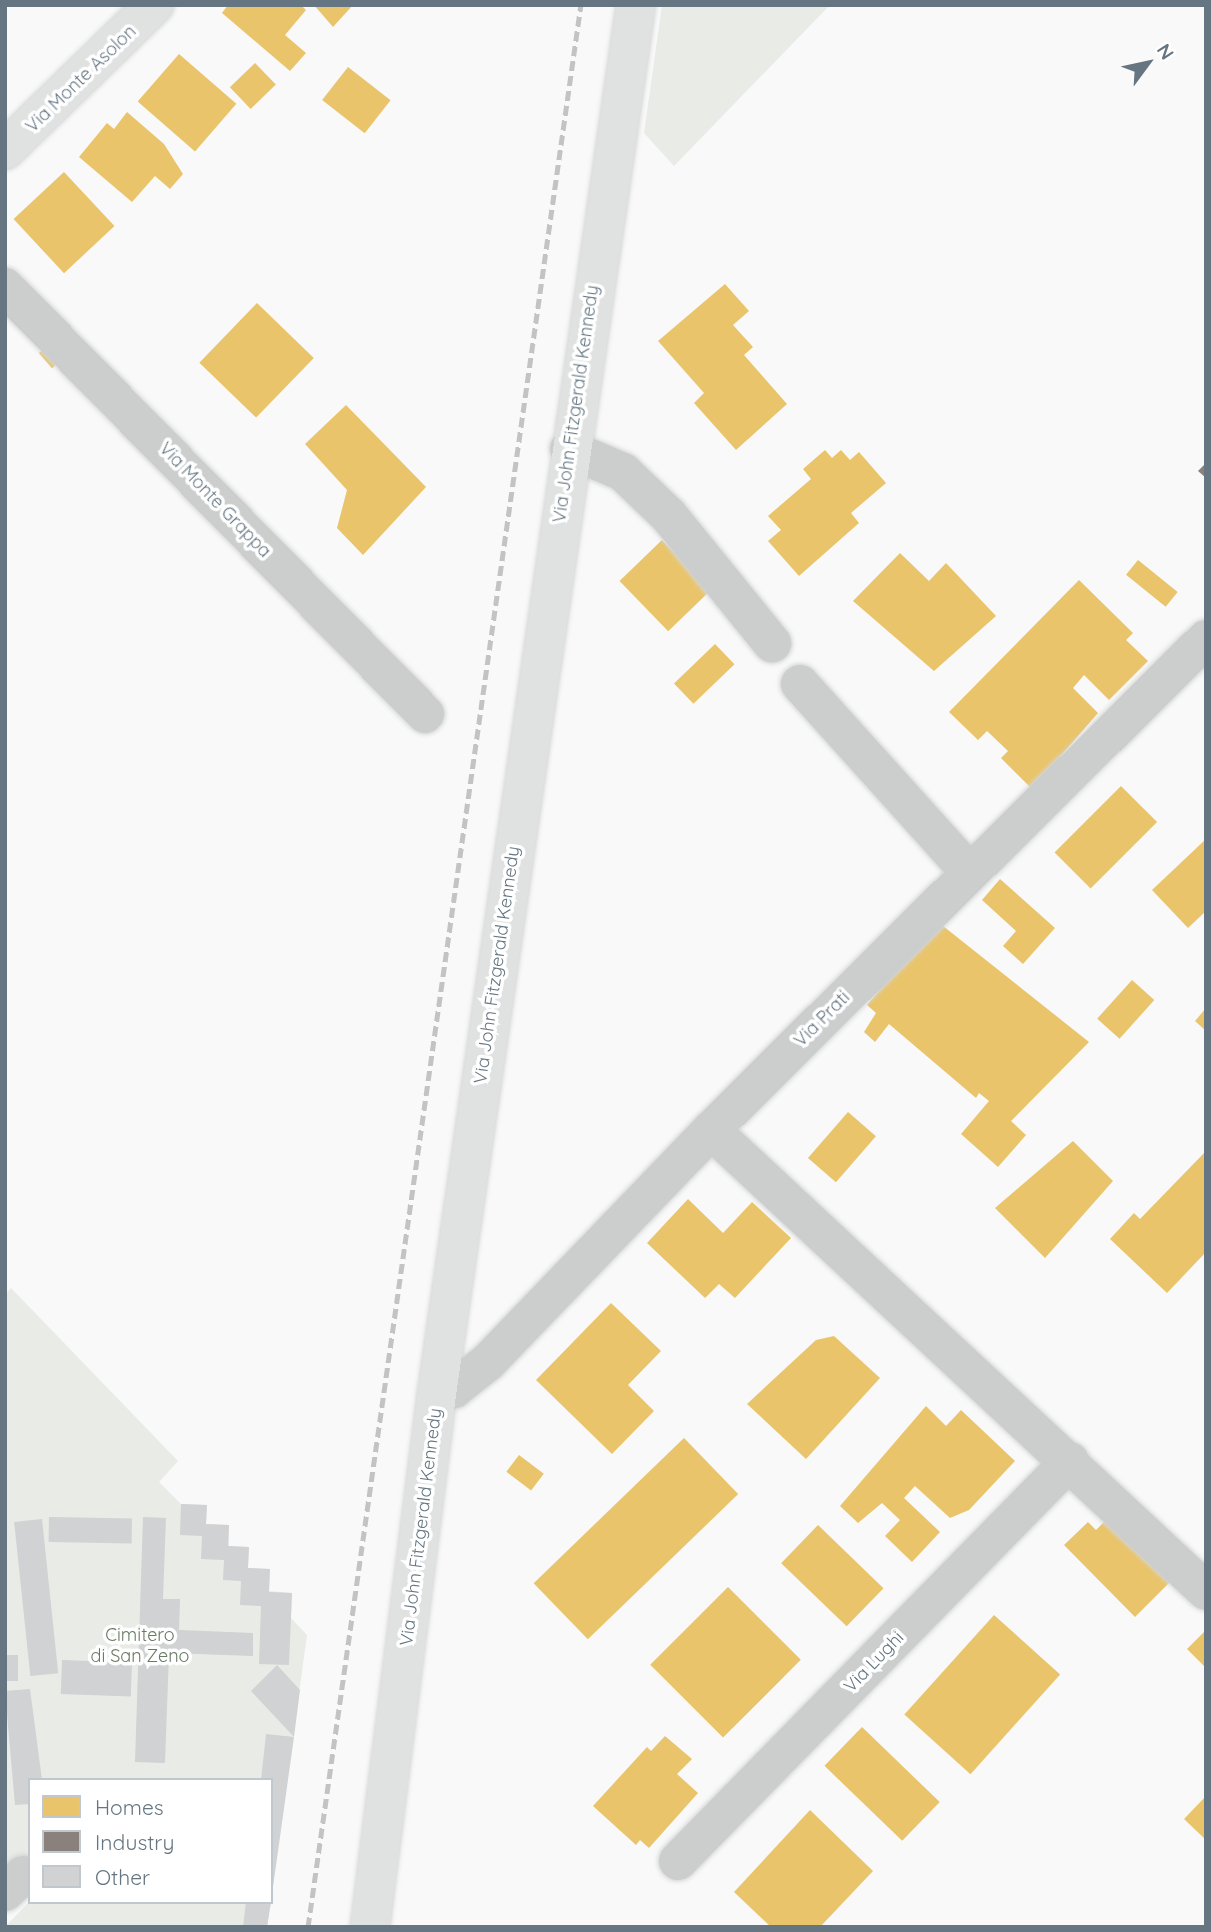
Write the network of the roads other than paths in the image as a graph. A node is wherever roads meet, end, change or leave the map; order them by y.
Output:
1 (154, 5) edge
2 (636, 5) edge
3 (5, 150) edge
4 (5, 287) edge
5 (569, 449) junction
6 (1206, 639) edge
7 (772, 643) dead end
8 (800, 684) dead end
9 (425, 714) dead end
10 (969, 872) junction
11 (711, 1130) junction
12 (437, 1394) junction
13 (1070, 1461) junction
14 (1206, 1591) edge
15 (678, 1861) dead end
16 (370, 1927) edge

1 - 3 main road, Via Monte Asolon
2 - 5 main road, Via John Fitzgerald Kennedy
4 - 9 street, Via Monte Grappa
5 - 7 street
5 - 12 main road, Via John Fitzgerald Kennedy
6 - 10 street, Via Prati
8 - 10 street
10 - 11 street, Via Prati
11 - 12 street, Via Prati
11 - 13 street
12 - 16 main road, Via John Fitzgerald Kennedy
13 - 14 street
13 - 15 street, Via Lughi

